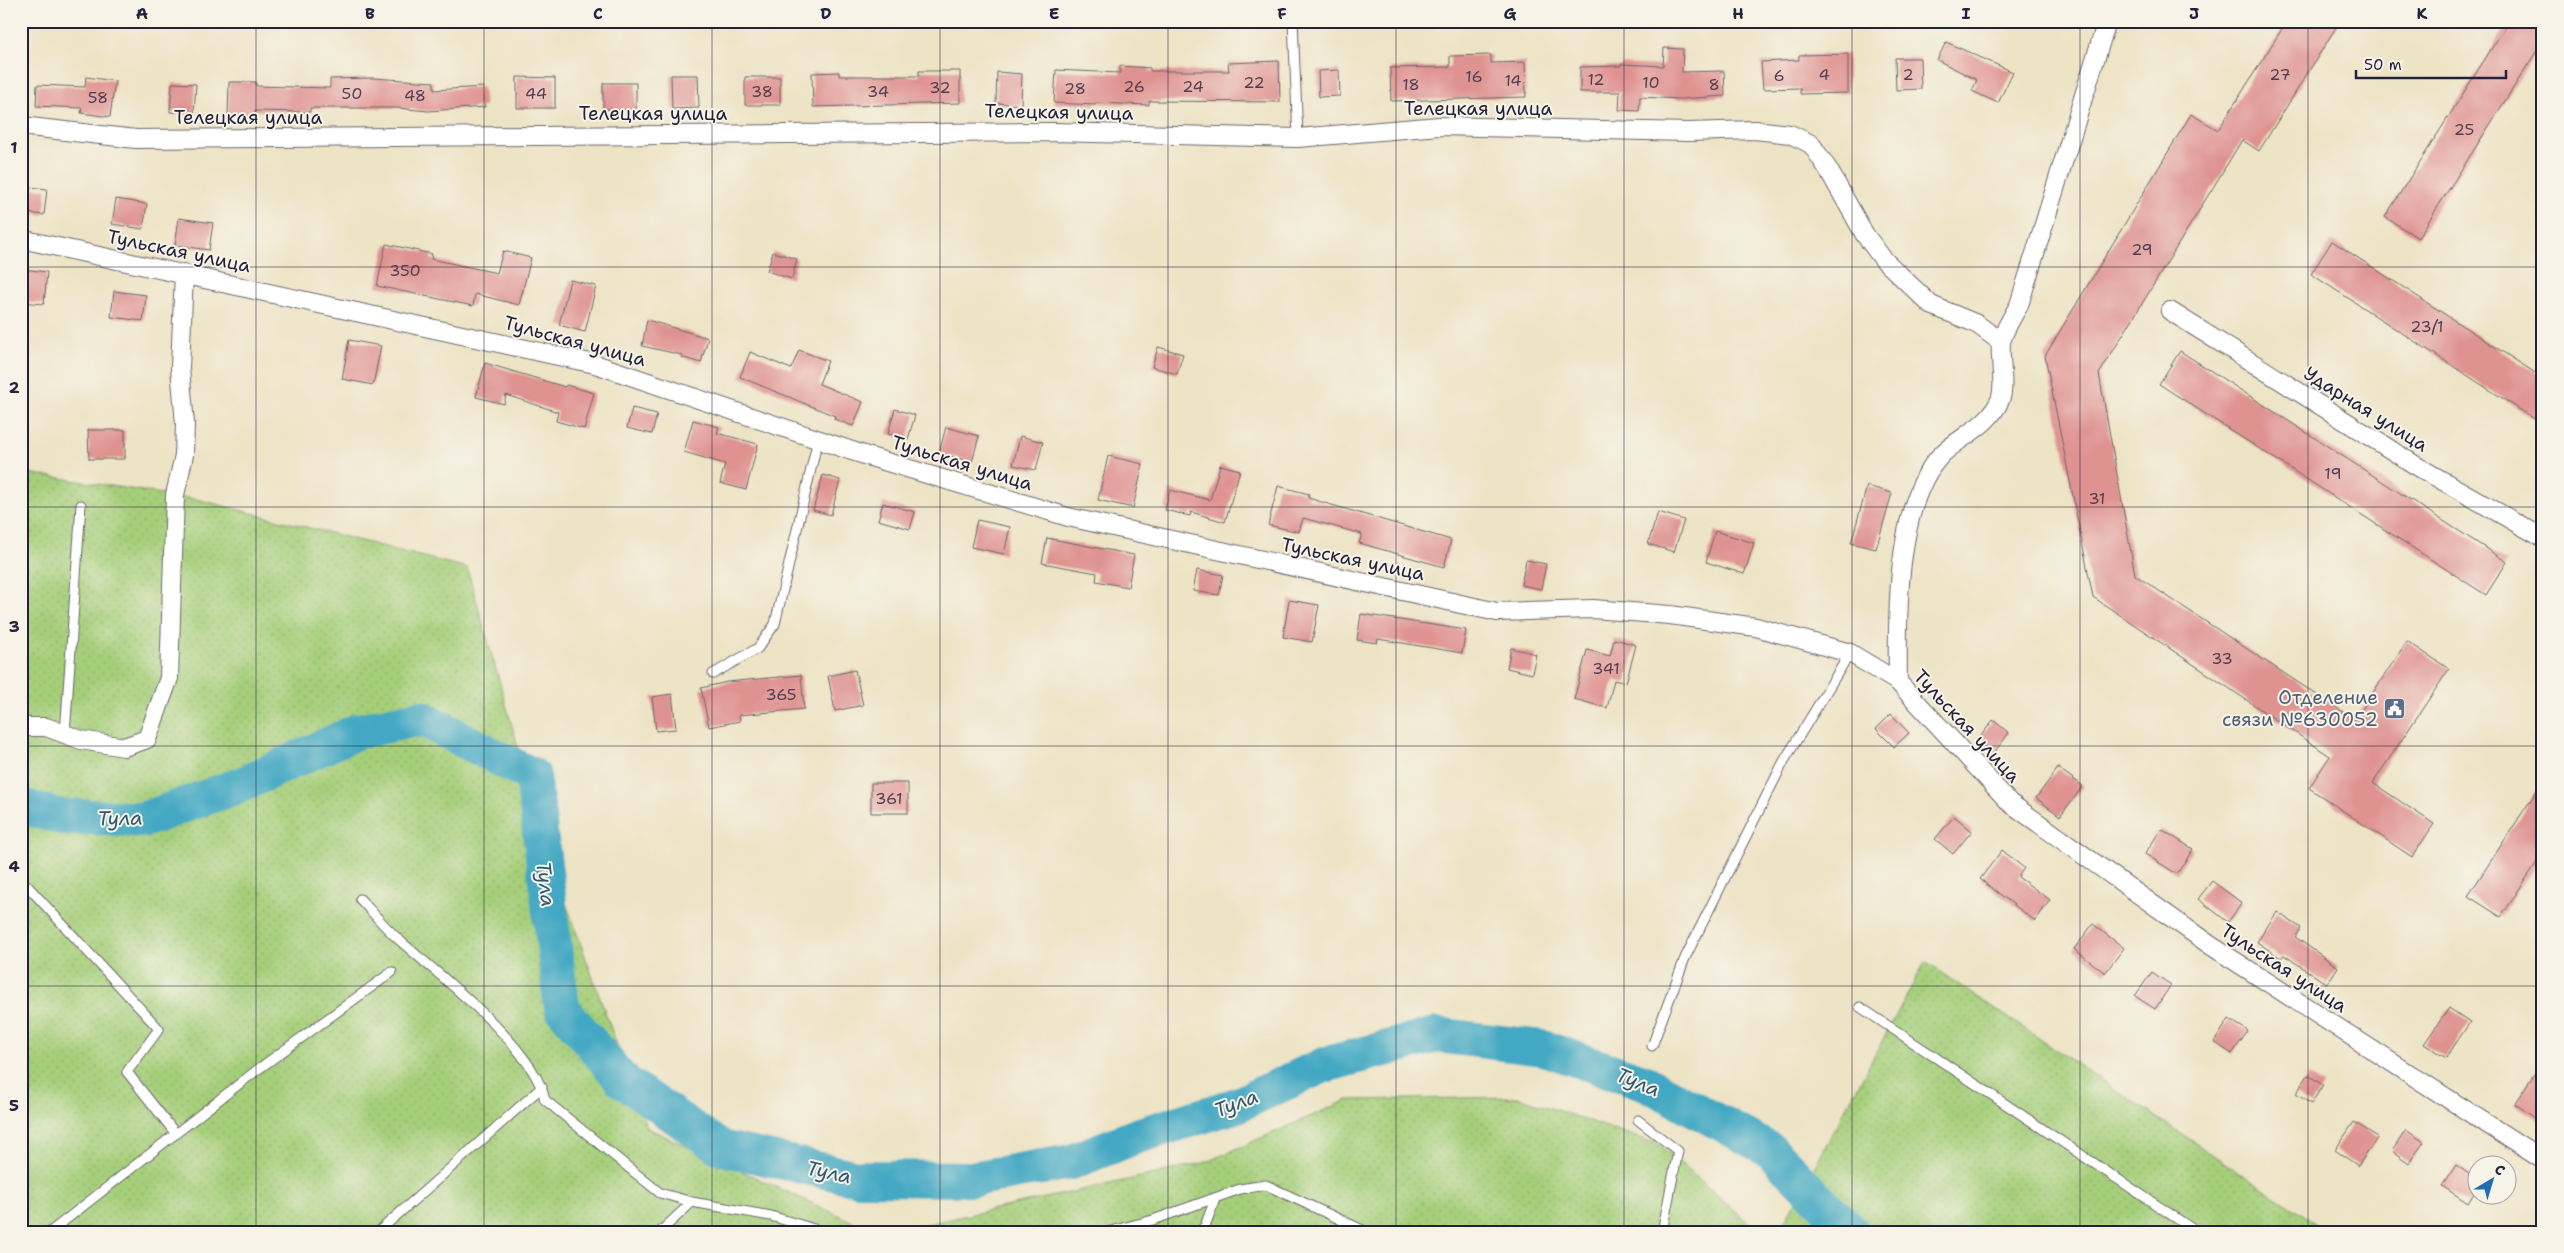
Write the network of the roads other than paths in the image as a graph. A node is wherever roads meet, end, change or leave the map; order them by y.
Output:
1 (1293, 21) edge
2 (2107, 21) edge
3 (21, 126) edge
4 (1298, 138) junction
5 (21, 239) edge
6 (184, 273) junction
7 (2170, 311) dead end
8 (2001, 342) junction
9 (818, 439) junction
10 (81, 505) dead end
11 (2543, 538) edge
12 (1850, 654) junction
13 (713, 674) dead end
14 (1898, 682) junction
15 (21, 727) edge
16 (65, 734) junction
17 (21, 879) edge
18 (360, 899) dead end
19 (392, 972) dead end
20 (1860, 1007) dead end
21 (1652, 1046) dead end
22 (542, 1087) junction
23 (1638, 1120) dead end
24 (176, 1134) junction
25 (2543, 1160) edge
26 (1215, 1199) junction
27 (692, 1202) junction
28 (50, 1232) edge
29 (378, 1232) edge
30 (660, 1232) edge
31 (824, 1232) edge
32 (1107, 1232) edge
33 (1199, 1232) edge
34 (1367, 1232) edge
35 (1662, 1232) edge
36 (2197, 1232) edge

1 - 4 lane
2 - 8 street
3 - 4 street, Телецкая улица
4 - 8 street, Телецкая улица
5 - 6 street, Тульская улица
6 - 9 street, Тульская улица
6 - 16 street
7 - 11 street, Ударная улица
8 - 14 street
9 - 12 street, Тульская улица
9 - 13 lane
10 - 16 lane
12 - 14 street, Тульская улица
12 - 21 lane
14 - 25 street, Тульская улица
15 - 16 street
17 - 24 lane
18 - 22 lane
19 - 24 lane
20 - 36 lane
22 - 27 lane
22 - 29 lane
23 - 35 lane
24 - 28 lane
26 - 32 lane
26 - 33 lane
26 - 34 lane
27 - 30 lane
27 - 31 lane

